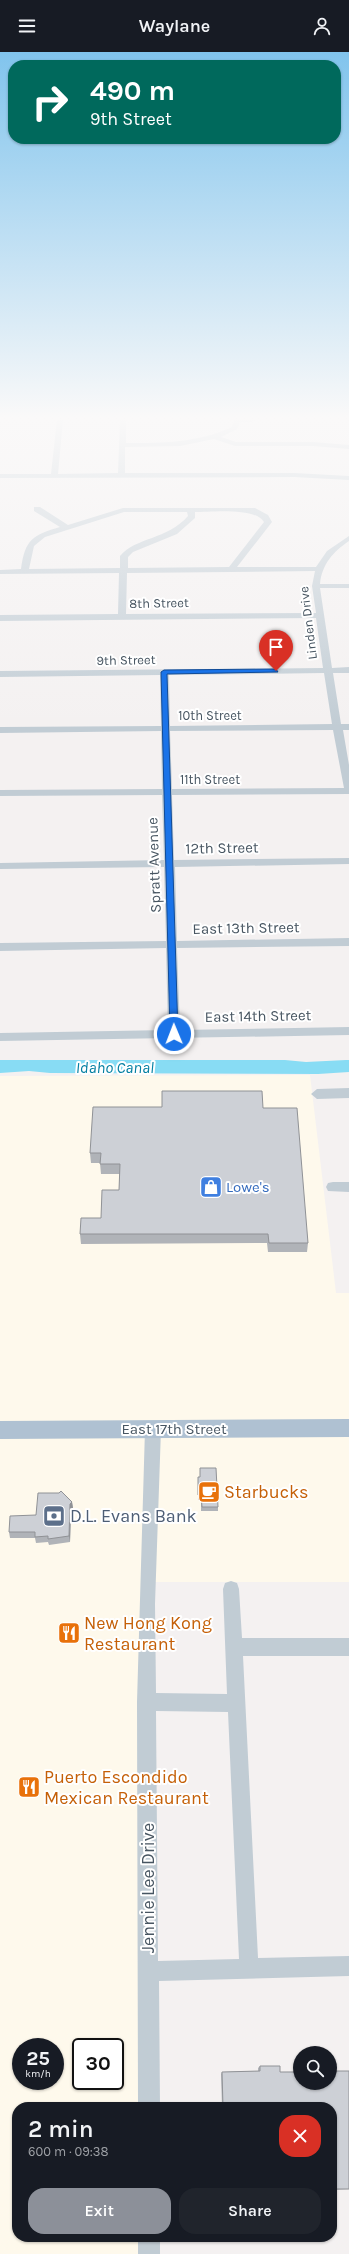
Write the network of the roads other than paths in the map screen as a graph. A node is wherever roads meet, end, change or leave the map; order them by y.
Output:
1 (59, 523) edge
2 (80, 523) edge
3 (187, 523) edge
4 (266, 523) edge
5 (66, 527) junction
6 (349, 538) edge
7 (317, 569) junction
8 (232, 570) junction
9 (123, 571) junction
10 (0, 572) edge
11 (26, 572) junction
12 (316, 586) junction
13 (349, 586) edge
14 (319, 615) junction
15 (122, 616) junction
16 (0, 618) edge
17 (327, 670) junction
18 (349, 670) edge
19 (164, 672) junction
20 (0, 674) edge
21 (337, 727) junction
22 (349, 727) edge
23 (166, 728) junction
24 (0, 730) edge
25 (349, 791) edge
26 (167, 792) junction
27 (0, 793) edge
28 (349, 861) edge
29 (169, 864) junction
30 (0, 866) edge
31 (349, 942) edge
32 (171, 944) junction
33 (0, 947) edge
34 (349, 1031) edge
35 (174, 1034) junction
36 (0, 1037) edge
37 (349, 1093) edge
38 (317, 1094) dead end
39 (333, 1187) dead end
40 (349, 1187) edge
41 (349, 1428) edge
42 (153, 1429) junction
43 (0, 1430) edge
44 (230, 1589) dead end
45 (233, 1646) junction
46 (349, 1647) edge
47 (146, 1702) junction
48 (236, 1702) junction
49 (349, 1966) edge
50 (249, 1969) junction
51 (148, 1971) junction
52 (149, 2102) edge
53 (149, 2242) edge
54 (149, 2254) edge

1 - 5 street
2 - 5 street
3 - 9 street
4 - 8 street
5 - 11 street
6 - 7 street, Linden Drive
7 - 8 street
7 - 12 street, Linden Drive
8 - 9 street
9 - 11 street
9 - 15 street
10 - 11 street
12 - 13 street
12 - 14 street, Linden Drive
14 - 15 street, 8th Street
14 - 17 street, Linden Drive
15 - 16 street, 8th Street
17 - 18 street, 9th Street
17 - 19 street, 9th Street
17 - 21 street, Linden Drive
19 - 20 street, 9th Street
19 - 23 street, Spratt Avenue
21 - 22 street, 10th Street
21 - 23 street, 10th Street
21 - 25 street, Linden Drive
23 - 24 street, 10th Street
23 - 26 street, Spratt Avenue
25 - 26 street, 11th Street
26 - 27 street, 11th Street
26 - 29 street, Spratt Avenue
28 - 29 street, 12th Street
29 - 30 street, 12th Street
29 - 32 street, Spratt Avenue
31 - 32 street, East 13th Street
32 - 33 street, East 13th Street
32 - 35 street, Spratt Avenue
34 - 35 street, East 14th Street
35 - 36 street, East 14th Street
37 - 38 street
39 - 40 street
41 - 42 main road, East 17th Street
42 - 43 main road, East 17th Street
42 - 47 street, Jennie Lee Drive
44 - 45 street
45 - 46 street
45 - 48 street
47 - 48 street
47 - 51 street, Jennie Lee Drive
48 - 50 street
49 - 50 street
50 - 51 street
51 - 52 street, Jennie Lee Drive
53 - 54 street

